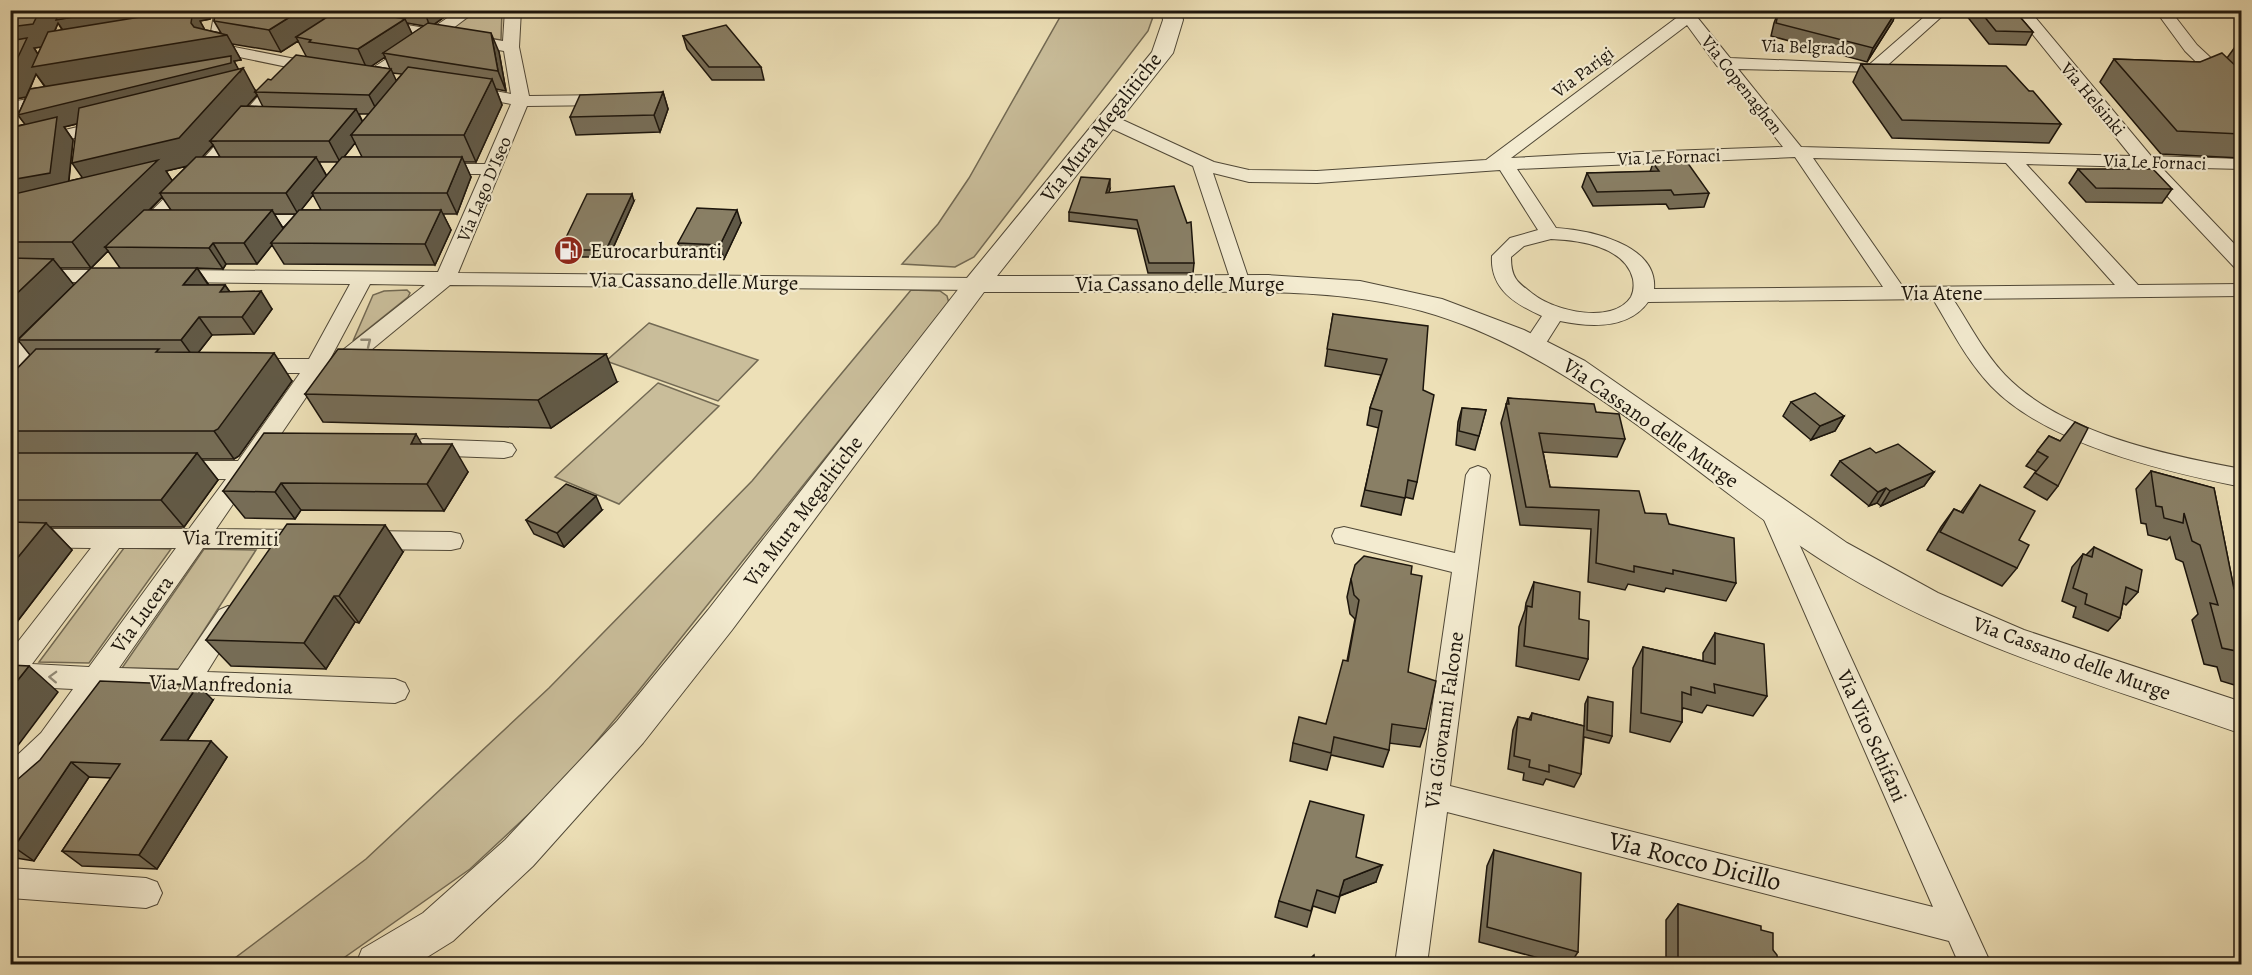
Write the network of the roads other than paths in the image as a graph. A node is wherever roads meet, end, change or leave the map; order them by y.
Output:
1 (72, 10) edge
2 (288, 10) edge
3 (362, 10) edge
4 (470, 10) edge
5 (513, 10) edge
6 (1171, 10) edge
7 (1942, 10) edge
8 (2020, 10) edge
9 (2162, 10) edge
10 (1693, 14) edge
11 (10, 20) edge
12 (216, 20) edge
13 (348, 20) junction
14 (65, 31) edge
15 (329, 32) edge
16 (436, 34) junction
17 (512, 47) junction
18 (294, 59) junction
19 (1723, 63) junction
20 (235, 70) edge
21 (370, 77) junction
22 (393, 80) dead end
23 (280, 81) junction
24 (43, 82) edge
25 (258, 87) edge
26 (451, 88) edge
27 (70, 97) edge
28 (2241, 97) edge
29 (521, 100) junction
30 (625, 100) edge
31 (34, 103) junction
32 (10, 107) edge
33 (247, 119) junction
34 (270, 120) edge
35 (1108, 120) junction
36 (121, 121) edge
37 (86, 130) junction
38 (13, 148) edge
39 (1798, 152) junction
40 (84, 153) edge
41 (2011, 158) junction
42 (2145, 161) junction
43 (1201, 162) junction
44 (2241, 164) edge
45 (1498, 165) junction
46 (492, 169) junction
47 (203, 170) junction
48 (227, 170) edge
49 (414, 170) edge
50 (169, 178) dead end
51 (319, 204) edge
52 (222, 221) edge
53 (305, 221) junction
54 (340, 221) edge
55 (150, 222) junction
56 (174, 222) edge
57 (446, 222) dead end
58 (470, 222) junction
59 (1550, 233) junction
60 (290, 240) edge
61 (128, 245) edge
62 (275, 258) edge
63 (113, 260) edge
64 (2241, 264) edge
65 (10, 276) edge
66 (99, 276) junction
67 (133, 276) edge
68 (156, 276) edge
69 (260, 277) junction
70 (364, 277) junction
71 (446, 278) junction
72 (1240, 283) junction
73 (976, 284) junction
74 (2241, 290) edge
75 (2132, 291) junction
76 (1897, 293) junction
77 (1939, 293) junction
78 (1642, 296) junction
79 (1554, 315) junction
80 (1533, 346) junction
81 (10, 366) edge
82 (234, 366) edge
83 (316, 366) junction
84 (34, 368) edge
85 (289, 405) junction
86 (397, 446) edge
87 (504, 450) dead end
88 (151, 470) edge
89 (244, 471) junction
90 (1478, 475) dead end
91 (2241, 478) edge
92 (1770, 506) junction
93 (1344, 536) dead end
94 (10, 538) edge
95 (113, 538) junction
96 (196, 538) junction
97 (279, 539) junction
98 (451, 541) dead end
99 (1465, 565) junction
100 (260, 568) edge
101 (242, 596) edge
102 (10, 674) edge
103 (96, 678) junction
104 (186, 682) junction
105 (395, 691) dead end
106 (2241, 718) edge
107 (10, 781) edge
108 (1434, 795) junction
109 (10, 883) edge
110 (146, 893) dead end
111 (1957, 927) junction
112 (377, 964) edge
113 (1411, 964) edge
114 (1975, 964) edge

1 - 11 street
1 - 14 street
2 - 13 street
3 - 13 street
4 - 16 street
5 - 17 street
6 - 35 street, Via Mura Megalitiche
7 - 19 street, Via Belgrado
8 - 42 street, Via Helsinki
9 - 28 street
10 - 19 street, Via Copenaghen
10 - 45 street, Via Parigi
12 - 18 street
13 - 15 street
13 - 16 street
16 - 17 street
16 - 21 street
17 - 29 street
18 - 20 street
18 - 21 street
18 - 23 street
19 - 39 street, Via Copenaghen
21 - 22 street
23 - 25 street
23 - 33 street
24 - 31 street
26 - 29 street
27 - 31 street
29 - 30 street
29 - 46 street, Via Lago D'Iseo
31 - 32 street
31 - 38 street
33 - 34 street
33 - 47 street
35 - 43 street, Via Le Fornaci
35 - 73 street, Via Mura Megalitiche
36 - 37 street
37 - 38 street
37 - 40 street
39 - 41 street, Via Le Fornaci
39 - 45 street, Via Le Fornaci
39 - 76 street, Via Copenaghen
41 - 42 street, Via Le Fornaci
41 - 75 street
42 - 44 street, Via Le Fornaci
42 - 64 street, Via Helsinki
43 - 45 street, Via Le Fornaci
43 - 72 street
45 - 59 street
46 - 49 street
46 - 58 street, Via Lago D'Iseo
47 - 48 street
47 - 50 street
47 - 55 street
51 - 53 street
52 - 53 street
53 - 54 street
53 - 60 street
55 - 56 street
55 - 61 street
57 - 58 street
58 - 71 street, Via Lago D'Iseo
59 - 78 street
59 - 79 street
62 - 69 street
63 - 66 street
65 - 66 street
66 - 67 street
66 - 81 street
68 - 69 street, Via Cassano delle Murge
69 - 70 street, Via Cassano delle Murge
70 - 71 street, Via Cassano delle Murge
70 - 83 street, Via Lucera
71 - 73 street, Via Cassano delle Murge
85 -> 71 street, Via Lucera
72 - 73 street, Via Cassano delle Murge
72 - 80 street, Via Cassano delle Murge
73 - 112 street, Via Mura Megalitiche
74 - 75 street, Via Atene
75 - 77 street, Via Atene
76 - 77 street, Via Atene
76 - 78 street, Via Atene
77 - 91 street
78 - 79 street
79 - 80 street
80 - 92 street, Via Cassano delle Murge
81 - 84 street
82 - 83 street
83 - 85 street, Via Lucera
85 - 89 street, Via Lucera
86 - 87 street
88 - 89 street
89 - 96 street, Via Lucera
90 - 99 street, Via Giovanni Falcone
92 - 106 street, Via Cassano delle Murge
92 - 111 street, Via Vito Schifani
93 - 99 street
94 - 95 street, Via Tremiti
95 - 96 street, Via Tremiti
95 - 102 street
96 - 97 street, Via Tremiti
96 - 103 street, Via Lucera
97 - 98 street, Via Tremiti
97 - 100 street
99 - 108 street, Via Giovanni Falcone
101 - 104 street
103 -> 102 street, Via Manfredonia
103 - 104 street, Via Manfredonia
103 - 107 street, Via Lucera
104 - 105 street, Via Manfredonia
108 - 111 street, Via Rocco Dicillo
108 - 113 street, Via Giovanni Falcone
109 - 110 street
111 - 114 street, Via Vito Schifani

